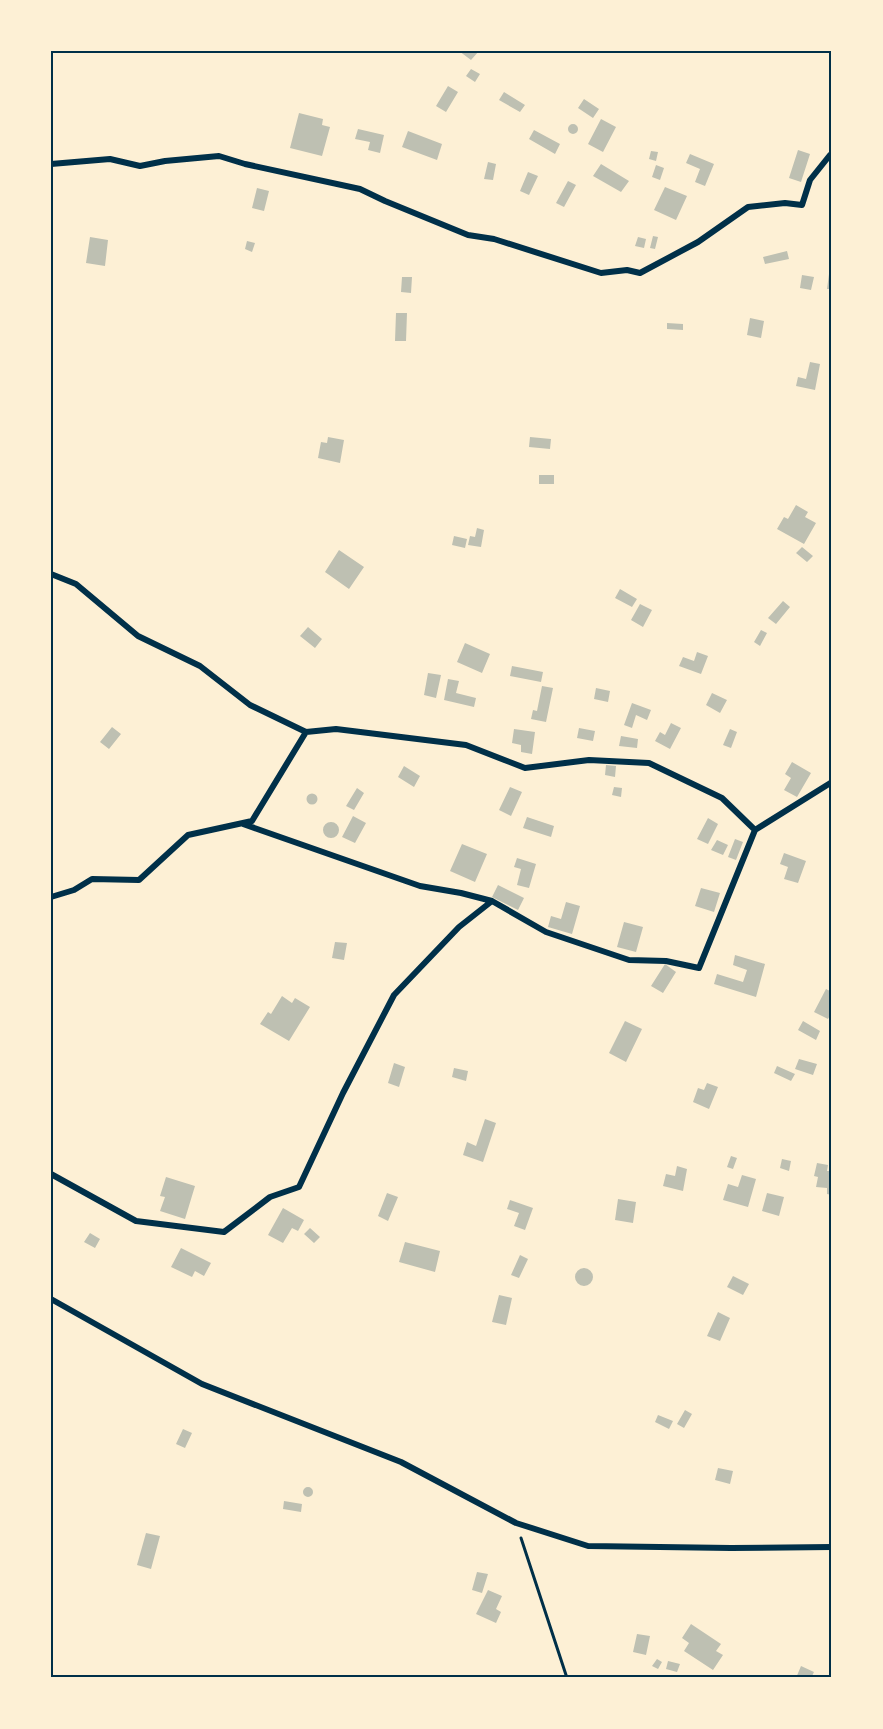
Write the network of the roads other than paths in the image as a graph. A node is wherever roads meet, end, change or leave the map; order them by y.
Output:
1 (832, 155) edge
2 (51, 164) edge
3 (51, 574) edge
4 (306, 732) junction
5 (832, 782) edge
6 (242, 823) junction
7 (755, 830) junction
8 (51, 897) edge
9 (492, 901) junction
10 (51, 1174) edge
11 (51, 1299) edge
12 (832, 1546) edge

1 - 2 street
3 - 4 street
4 - 6 street
4 - 7 street
5 - 7 street
6 - 8 street
6 - 9 street
7 - 9 street
9 - 10 street
11 - 12 street

